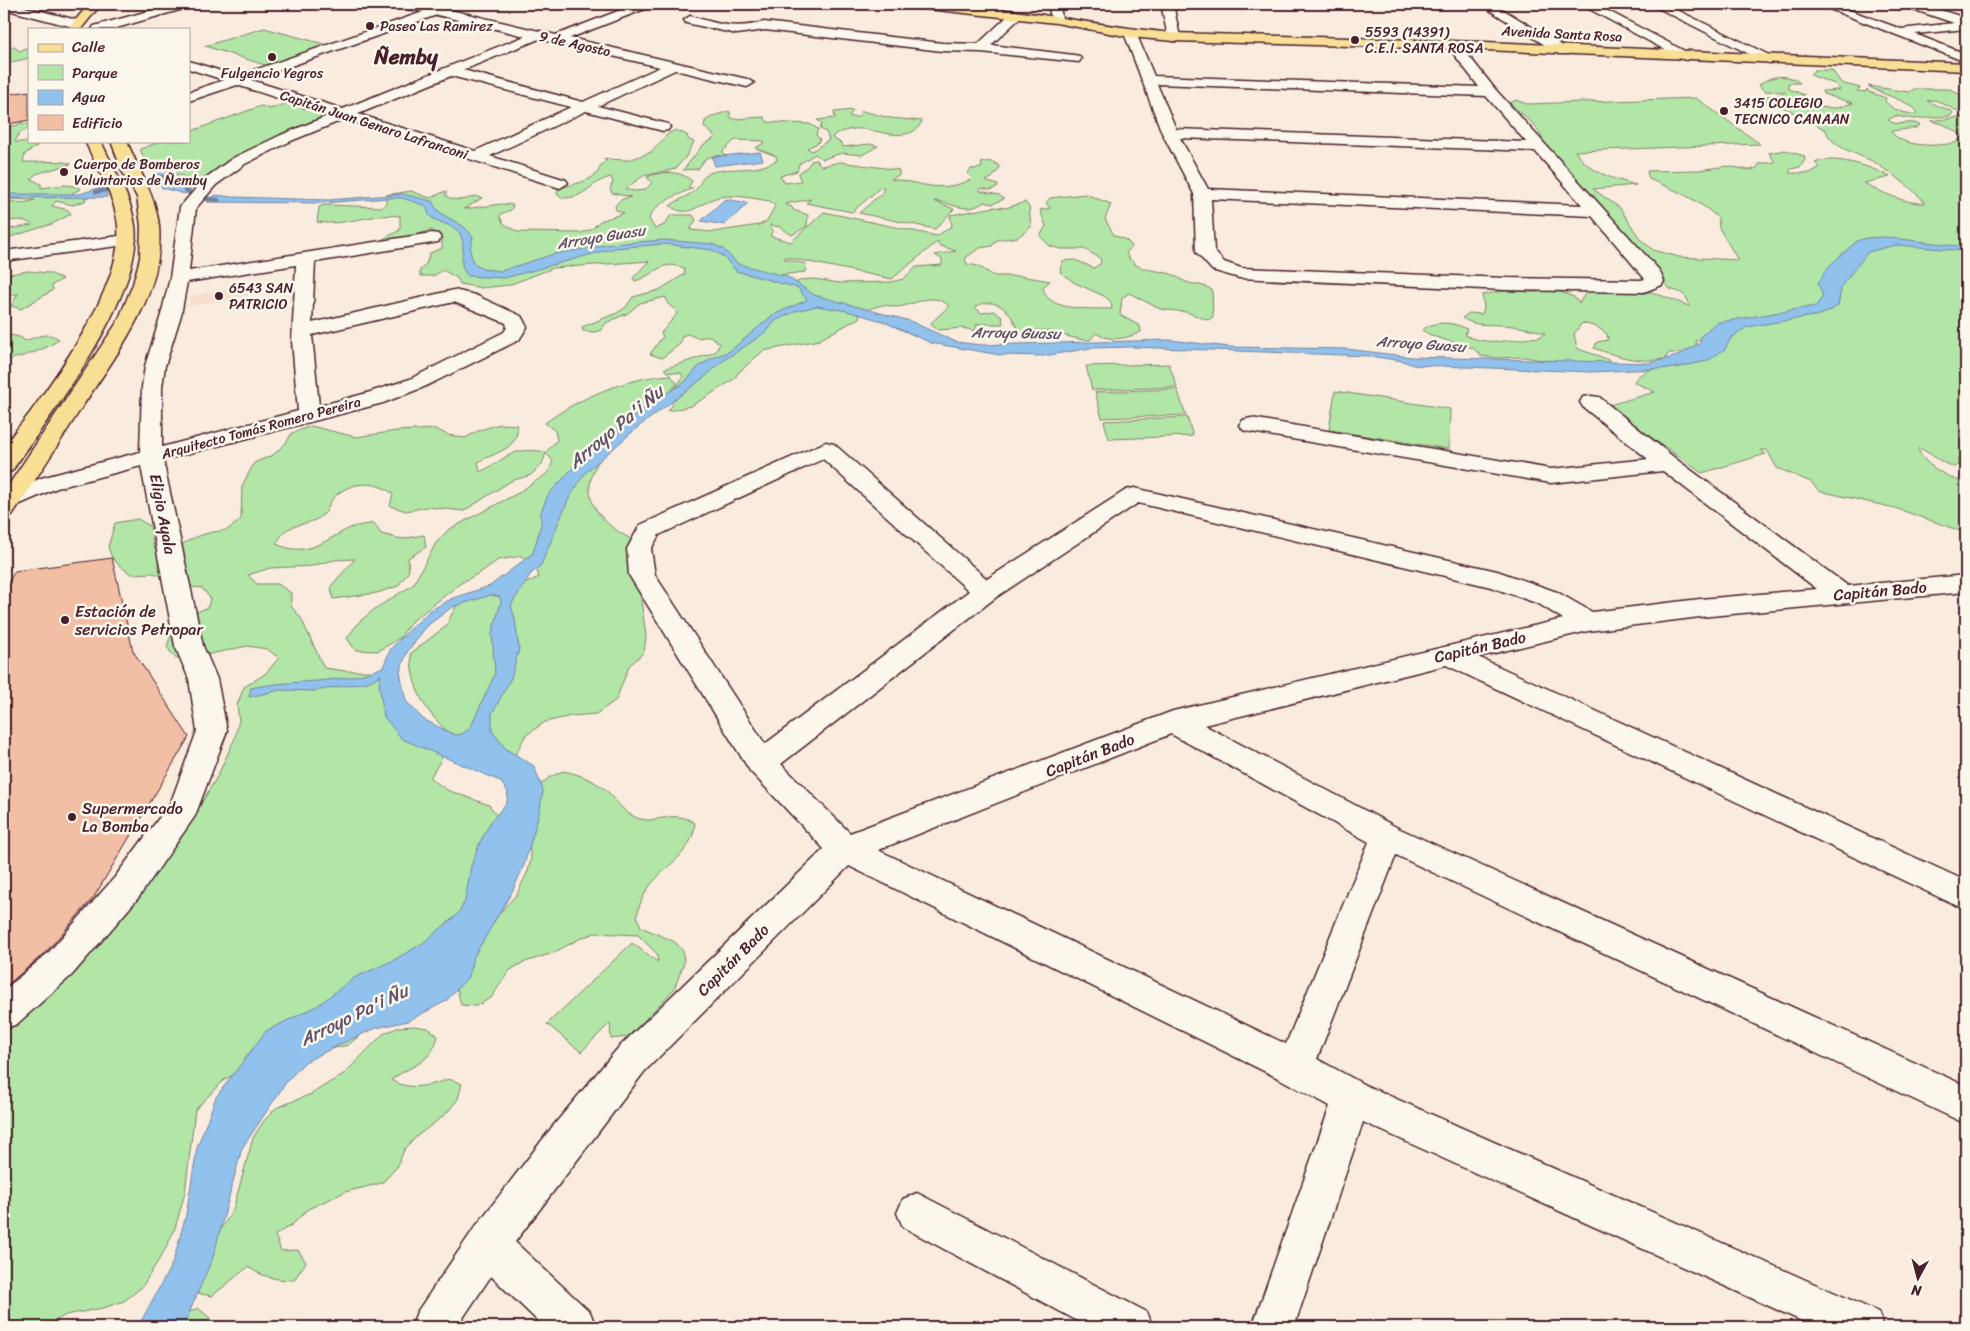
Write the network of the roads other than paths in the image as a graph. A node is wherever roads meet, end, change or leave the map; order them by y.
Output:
1 (41, 4) edge
2 (95, 4) edge
3 (186, 4) edge
4 (404, 4) edge
5 (458, 4) edge
6 (646, 4) edge
7 (918, 4) edge
8 (1054, 4) edge
9 (1167, 4) edge
10 (1486, 4) edge
11 (1586, 4) edge
12 (1656, 4) edge
13 (1823, 4) edge
14 (1910, 4) edge
15 (4, 5) edge
16 (944, 5) edge
17 (108, 7) dead end
18 (22, 10) junction
19 (436, 11) junction
20 (772, 11) dead end
21 (1016, 15) junction
22 (1056, 19) junction
23 (690, 20) dead end
24 (1966, 24) edge
25 (764, 26) junction
26 (75, 27) edge
27 (91, 28) edge
28 (102, 28) edge
29 (1130, 33) junction
30 (1900, 33) junction
31 (538, 35) junction
32 (1174, 37) junction
33 (557, 39) junction
34 (1454, 45) junction
35 (981, 48) junction
36 (1564, 51) junction
37 (1686, 56) junction
38 (1966, 58) edge
39 (1074, 59) dead end
40 (1770, 59) junction
41 (190, 65) edge
42 (673, 66) junction
43 (1966, 67) edge
44 (449, 71) junction
45 (234, 80) junction
46 (1150, 80) junction
47 (746, 83) dead end
48 (1490, 92) junction
49 (190, 97) edge
50 (584, 106) junction
51 (340, 114) junction
52 (663, 127) dead end
53 (1170, 133) junction
54 (93, 142) edge
55 (119, 142) edge
56 (1539, 147) junction
57 (476, 157) junction
58 (560, 184) dead end
59 (1202, 194) junction
60 (1596, 211) junction
61 (432, 238) dead end
62 (126, 248) junction
63 (101, 252) junction
64 (4, 256) edge
65 (306, 259) junction
66 (67, 266) dead end
67 (179, 278) junction
68 (302, 331) junction
69 (1592, 402) dead end
70 (310, 415) junction
71 (1251, 425) dead end
72 (151, 458) junction
73 (1668, 464) junction
74 (4, 466) edge
75 (5, 505) edge
76 (1966, 584) edge
77 (986, 592) junction
78 (1841, 594) junction
79 (1588, 622) junction
80 (1448, 655) junction
81 (1173, 722) junction
82 (761, 763) junction
83 (1387, 837) junction
84 (844, 849) junction
85 (1966, 896) edge
86 (4, 1012) edge
87 (1295, 1067) junction
88 (1352, 1098) junction
89 (1966, 1105) edge
90 (917, 1213) dead end
91 (488, 1245) junction
92 (432, 1327) edge
93 (576, 1327) edge
94 (1132, 1327) edge
95 (1273, 1327) edge
96 (1863, 1327) edge

1 - 18 street
2 - 26 main road
3 - 28 street
4 - 19 street, 9 de Agosto
5 - 19 street
6 - 33 street
7 - 16 main road, Avenida Santa Rosa
8 - 22 street
9 - 32 street
10 - 36 street
11 - 37 street
12 - 40 street
13 - 30 street
14 - 24 street
15 - 18 street
16 - 21 main road, Avenida Santa Rosa
17 - 27 main road
18 - 26 street
19 - 31 street, 9 de Agosto
19 - 45 street
20 - 25 street
21 - 22 main road, Avenida Santa Rosa
21 - 35 street
22 - 29 main road, Avenida Santa Rosa
23 - 25 street
24 - 30 street
25 - 35 street
29 - 32 main road, Avenida Santa Rosa
29 - 46 street
30 - 38 street
31 - 33 street, 9 de Agosto
31 - 44 street
32 - 34 main road, Avenida Santa Rosa
33 - 42 street, 9 de Agosto
34 - 36 main road, Avenida Santa Rosa
34 - 48 street
35 - 39 street
36 - 37 main road, Avenida Santa Rosa
37 - 40 main road, Avenida Santa Rosa
40 - 43 main road, Avenida Santa Rosa
41 - 45 street, Capitán Juan Genaro Lafranconi
42 - 47 street, 9 de Agosto
42 - 50 street
44 - 50 street
44 - 51 street
45 - 49 street
45 - 51 street, Capitán Juan Genaro Lafranconi
46 - 48 street
46 - 53 street
48 - 56 street
50 - 52 street
50 - 57 street
51 - 57 street, Capitán Juan Genaro Lafranconi
51 - 67 street, Eligio Ayala
53 - 56 street
53 - 59 street
54 - 62 main road
55 - 75 main road
56 - 60 street
57 - 58 street, Capitán Juan Genaro Lafranconi
59 - 60 street
59 - 60 street
61 - 65 street
62 - 63 street
62 - 74 main road
63 - 64 street
63 - 66 street
65 - 67 street
65 - 68 street
67 - 72 street, Eligio Ayala
68 - 70 street
68 - 70 street, Arquitecto Tomás Romero Pereira
69 - 73 street
70 - 72 street, Arquitecto Tomás Romero Pereira
71 - 73 street
72 - 75 street, Arquitecto Tomás Romero Pereira
72 - 86 street, Eligio Ayala
73 - 78 street
76 - 78 street, Capitán Bado
77 - 79 street
77 - 82 street
77 - 82 street
78 - 79 street, Capitán Bado
79 - 80 street, Capitán Bado
80 - 81 street, Capitán Bado
80 - 85 street
81 - 83 street
81 - 84 street, Capitán Bado
82 - 84 street
83 - 87 street
83 - 89 street
84 - 87 street
84 - 91 street, Capitán Bado
87 - 88 street
88 - 95 street
88 - 96 street
90 - 94 street
91 - 92 street, Capitán Bado
91 - 93 street

